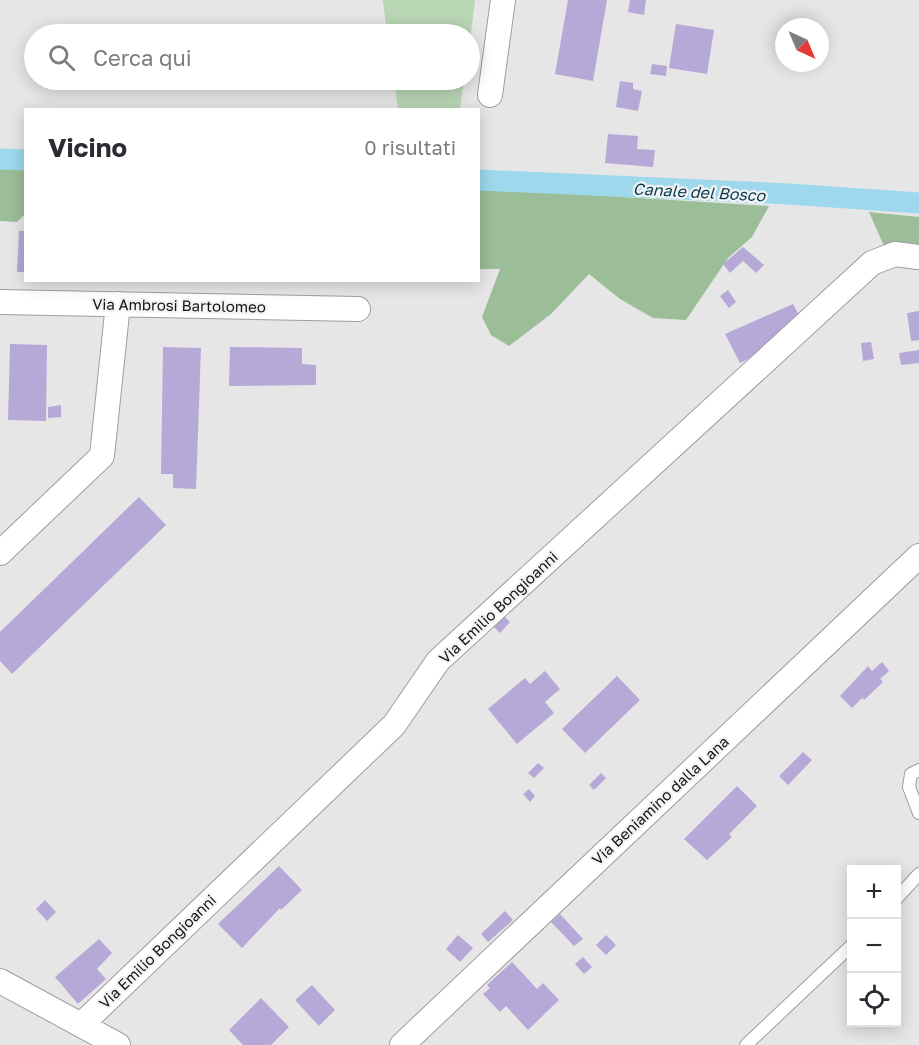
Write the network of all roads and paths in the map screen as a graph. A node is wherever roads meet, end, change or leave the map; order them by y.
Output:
1 (503, 0) edge
2 (490, 94) dead end
3 (918, 257) edge
4 (0, 302) edge
5 (118, 304) junction
6 (358, 309) dead end
7 (0, 553) edge
8 (919, 556) edge
9 (919, 770) edge
10 (919, 813) edge
11 (919, 874) edge
12 (901, 894) edge
13 (847, 950) edge
14 (0, 981) edge
15 (81, 1024) junction
16 (118, 1045) edge
17 (402, 1045) edge
18 (746, 1045) edge

1 - 2 street
3 - 15 street, Via Emilio Bongioanni
4 - 5 street, Via Ambrosi Bartolomeo
5 - 6 street, Via Ambrosi Bartolomeo
5 - 7 street
8 - 17 street, Via Beniamino dalla Lana
9 - 10 lane
11 - 12 lane
13 - 18 lane
14 - 15 street
15 - 16 street

